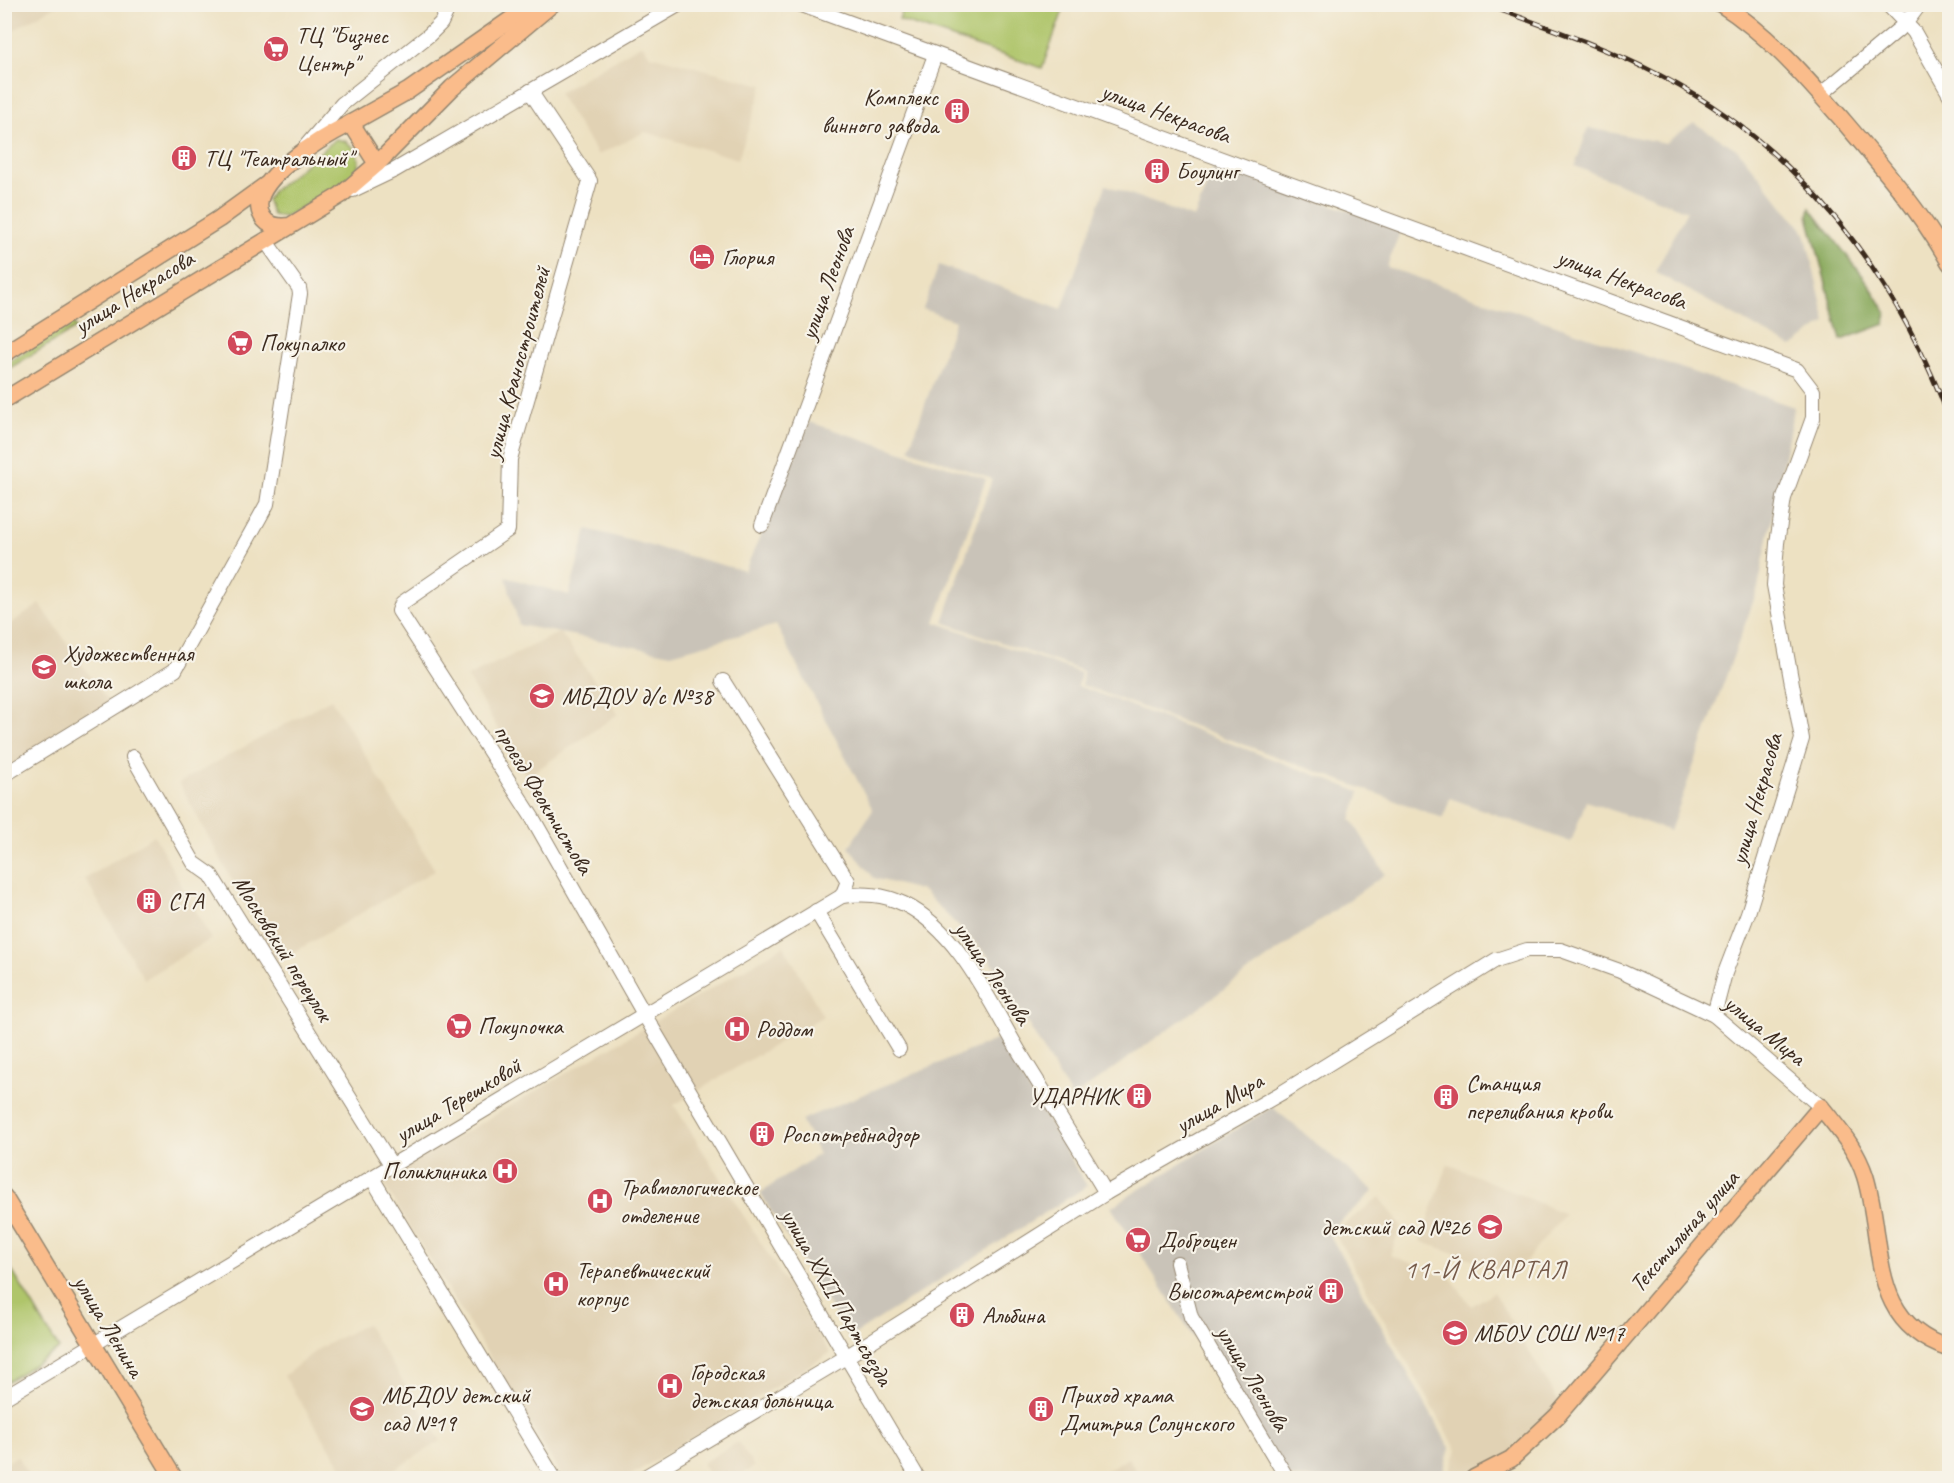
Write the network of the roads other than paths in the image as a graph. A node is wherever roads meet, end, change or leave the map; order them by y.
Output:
1 (450, 4) edge
2 (533, 4) edge
3 (552, 4) edge
4 (680, 4) edge
5 (799, 4) edge
6 (1721, 4) edge
7 (1887, 4) edge
8 (1920, 4) edge
9 (1905, 24) junction
10 (934, 55) junction
11 (530, 91) junction
12 (1820, 95) junction
13 (1950, 95) edge
14 (342, 104) junction
15 (351, 123) junction
16 (299, 154) junction
17 (377, 164) junction
18 (395, 170) junction
19 (266, 184) junction
20 (341, 195) junction
21 (290, 226) junction
22 (265, 240) junction
23 (1950, 263) edge
24 (4, 354) edge
25 (4, 400) edge
26 (762, 525) dead end
27 (399, 611) joint
28 (723, 681) dead end
29 (133, 757) dead end
30 (4, 775) edge
31 (842, 896) junction
32 (816, 911) junction
33 (644, 1014) junction
34 (1714, 1015) junction
35 (899, 1048) dead end
36 (1821, 1107) junction
37 (392, 1166) junction
38 (372, 1178) junction
39 (1106, 1193) junction
40 (4, 1197) edge
41 (1178, 1263) dead end
42 (92, 1345) junction
43 (1950, 1349) edge
44 (846, 1357) junction
45 (4, 1398) edge
46 (174, 1479) edge
47 (554, 1479) edge
48 (643, 1479) edge
49 (918, 1479) edge
50 (1287, 1479) edge
51 (1474, 1479) edge

1 - 14 street
2 - 15 main road, улица Некрасова
3 - 17 main road, улица Некрасова
4 - 11 street
5 - 10 street, улица Некрасова
6 - 12 main road
7 - 9 street
8 - 9 street
9 - 12 street
9 - 13 street
10 - 26 street, улица Леонова
10 - 34 street, улица Некрасова
11 - 18 street
11 - 27 street, улица Краностроителей
12 - 23 main road
14 - 15 street
14 - 16 street
15 - 16 main road, улица Некрасова
15 - 17 main road
16 - 19 main road, улица Некрасова
17 - 18 street
17 - 20 main road, улица Некрасова
18 - 20 street
19 - 21 main road
19 - 24 main road, улица Некрасова
20 - 21 main road, улица Некрасова
21 - 22 main road, улица Некрасова
22 - 25 main road, улица Некрасова
22 - 30 street
27 - 33 street, проезд Феоктистова
28 - 31 street
29 - 37 street, Московский переулок
31 - 32 street, улица Терешковой
31 - 39 street, улица Леонова
32 - 33 street, улица Терешковой
32 - 35 street
33 - 37 street, улица Терешковой
33 - 44 street, улица XXII Партсъезда
34 - 36 street, улица Мира
34 - 39 street, улица Мира
36 - 43 main road
36 - 51 main road, Текстильная улица
37 - 38 street, улица Терешковой
38 - 42 street, улица Терешковой
38 - 47 street
39 - 44 street, улица Мира
40 - 42 main road, улица Ленина
41 - 50 street, улица Леонова
42 - 45 street, улица Терешковой
42 - 46 main road, улица Ленина
44 - 48 street, улица Мира
44 - 49 street, улица XXII Партсъезда

